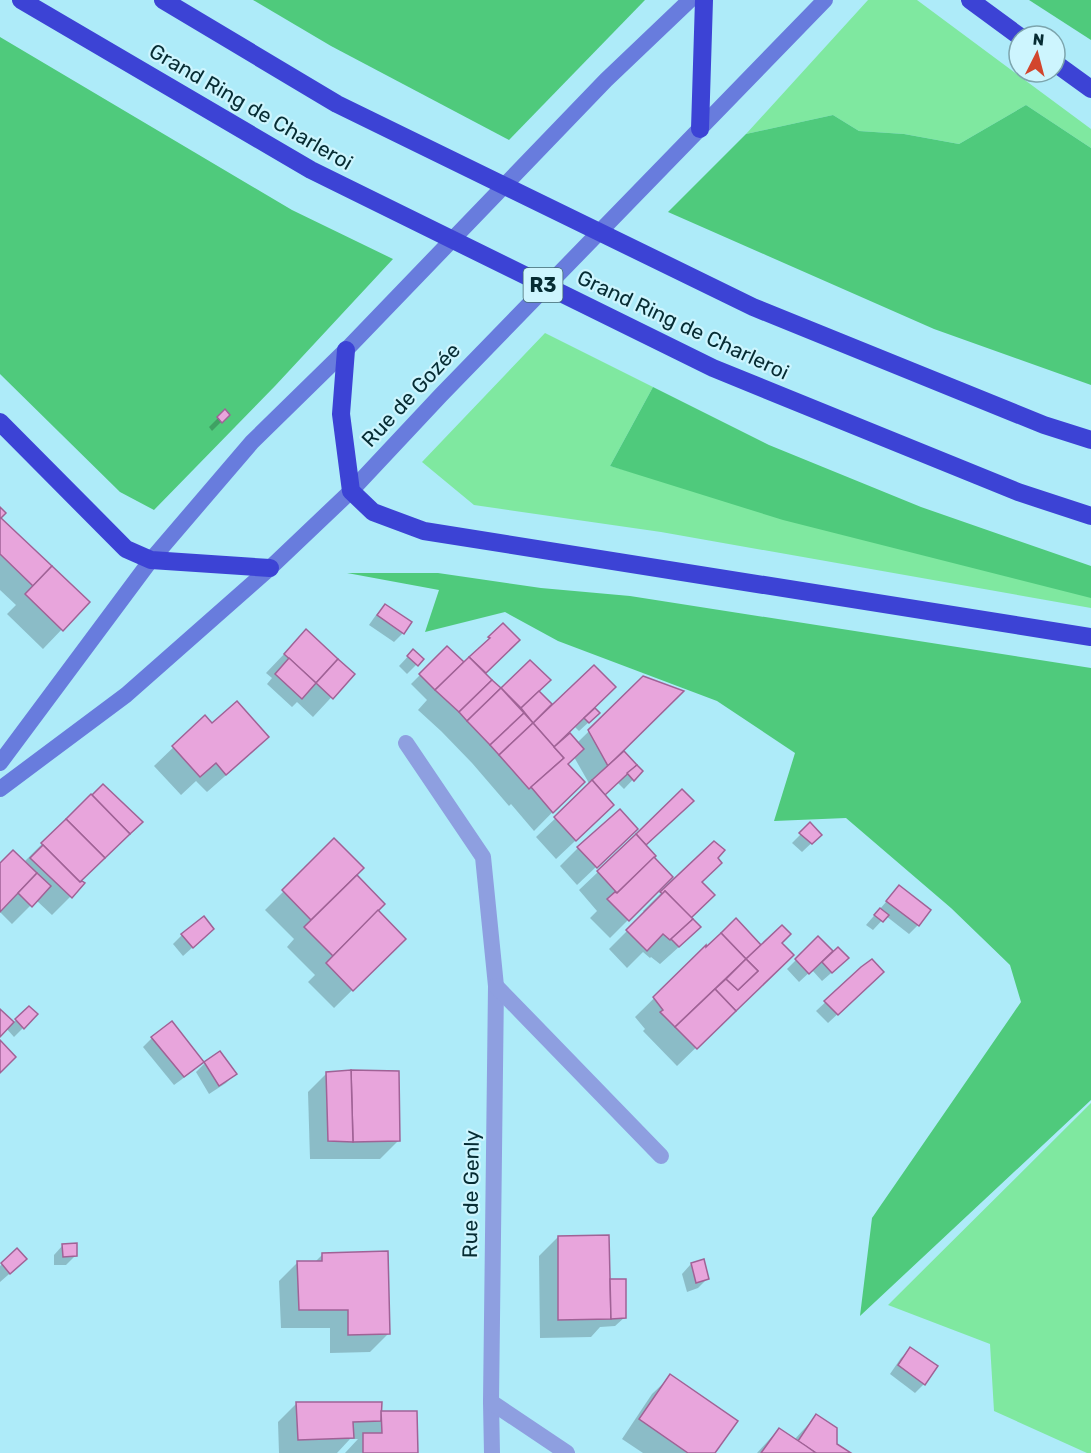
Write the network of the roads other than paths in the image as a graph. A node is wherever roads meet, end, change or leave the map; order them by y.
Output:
1 (21, 0) edge
2 (163, 0) edge
3 (690, 0) edge
4 (704, 0) edge
5 (825, 0) edge
6 (970, 0) edge
7 (1007, 27) edge
8 (1067, 72) edge
9 (1091, 89) edge
10 (700, 129) junction
11 (346, 350) junction
12 (0, 422) edge
13 (1091, 440) edge
14 (351, 491) junction
15 (1091, 516) edge
16 (151, 560) junction
17 (270, 568) junction
18 (1091, 637) edge
19 (406, 743) dead end
20 (0, 763) edge
21 (0, 789) edge
22 (496, 986) junction
23 (661, 1156) dead end
24 (491, 1402) junction
25 (492, 1453) edge
26 (567, 1453) edge

1 - 15 highway, Grand Ring de Charleroi / R3
2 - 13 highway
3 - 11 main road
4 - 10 highway
5 - 10 main road, Rue de Gozée
6 - 7 highway
8 - 9 highway
10 - 14 main road, Rue de Gozée
11 - 14 highway
11 - 16 main road
12 - 16 highway
14 - 17 main road, Rue de Gozée
14 - 18 highway
16 - 17 highway
16 - 20 main road
17 - 21 main road, Rue de Gozée
19 - 22 street, Rue de Genly
22 - 23 street
22 - 24 street, Rue de Genly
24 - 25 street, Rue de Genly
24 - 26 street

